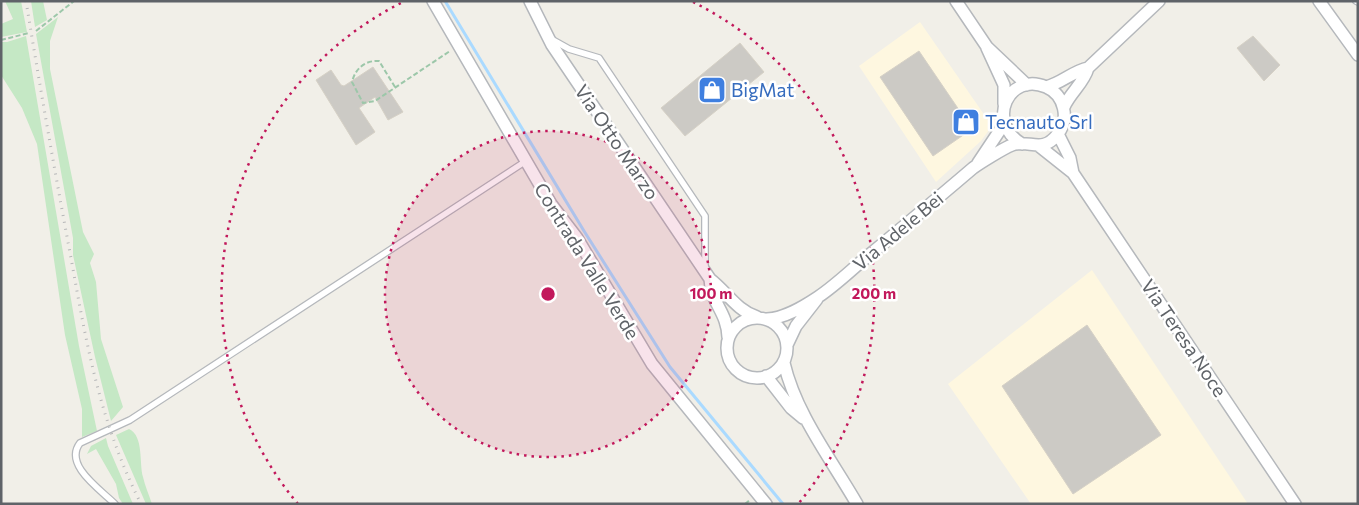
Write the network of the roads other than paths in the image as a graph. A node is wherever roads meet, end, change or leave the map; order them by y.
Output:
1 (432, 1) edge
2 (530, 1) edge
3 (956, 1) edge
4 (1159, 1) edge
5 (1319, 1) edge
6 (546, 36) junction
7 (987, 47) junction
8 (1358, 54) edge
9 (1088, 68) junction
10 (1027, 85) junction
11 (1046, 87) junction
12 (1004, 105) junction
13 (1064, 108) junction
14 (1004, 124) junction
15 (1058, 134) junction
16 (1022, 144) junction
17 (1039, 146) junction
18 (526, 161) junction
19 (977, 165) junction
20 (1073, 173) junction
21 (708, 277) junction
22 (818, 297) junction
23 (762, 318) junction
24 (728, 338) junction
25 (788, 345) junction
26 (784, 363) junction
27 (766, 376) junction
28 (806, 420) junction
29 (115, 504) edge
30 (766, 504) edge
31 (857, 504) edge
32 (1295, 504) edge

1 - 18 street, Contrada Valle Verde
2 - 6 street, Via Otto Marzo
3 - 7 street
4 - 9 street
5 - 8 street
6 - 21 street, Via Otto Marzo
6 - 21 lane
7 - 10 street
7 - 12 street
9 - 11 street
9 - 13 street
10 - 11 street
10 - 12 street
11 - 13 street
12 - 14 street
13 - 15 street
14 - 16 street
14 - 19 street, Via Adele Bei
15 - 17 street
15 - 20 street, Via Teresa Noce
16 - 17 street
16 - 19 street, Via Adele Bei
17 - 20 street, Via Teresa Noce
18 - 29 lane
18 - 30 street, Contrada Valle Verde
19 - 22 street, Via Adele Bei
20 - 32 street, Via Teresa Noce
21 - 23 street, Via Otto Marzo
21 - 24 street, Via Otto Marzo
22 - 23 street
22 - 25 street
23 - 24 street
23 - 25 street
24 - 27 street
25 - 26 street
26 - 27 street
26 - 28 street
27 - 28 street
28 - 31 street

